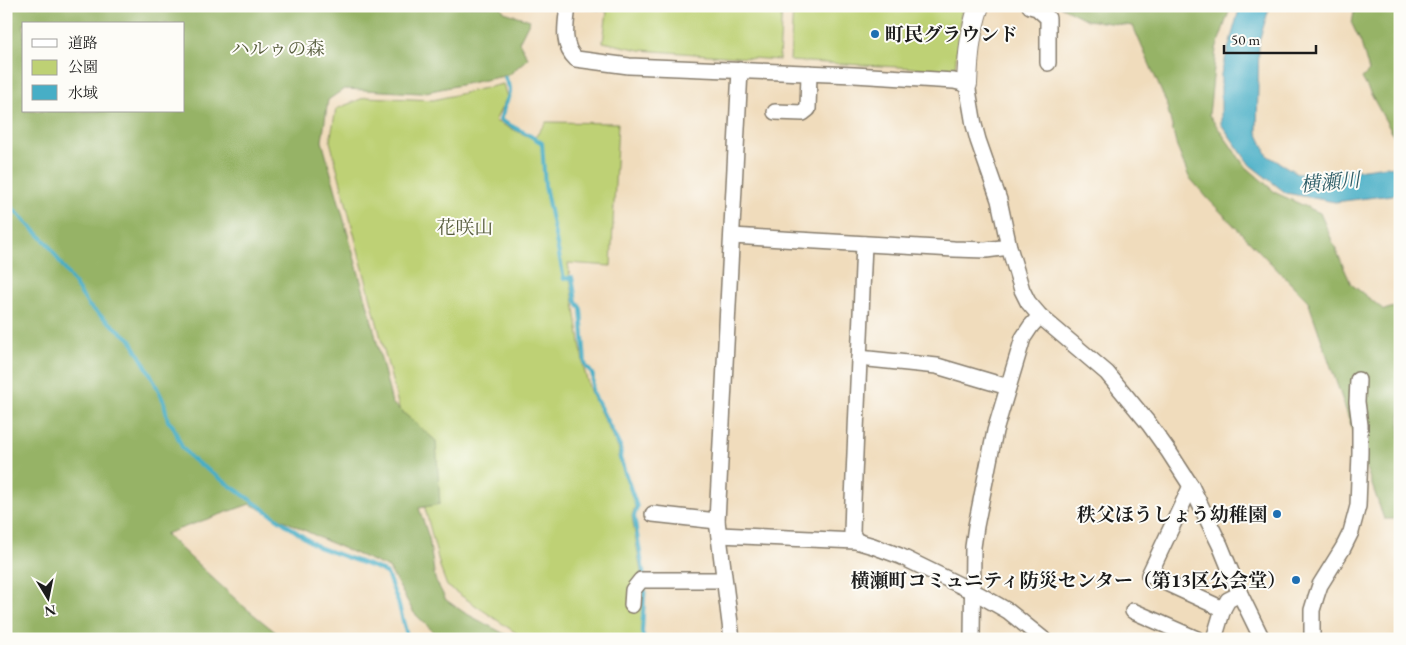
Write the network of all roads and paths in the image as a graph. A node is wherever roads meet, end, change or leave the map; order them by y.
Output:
1 (568, 6) edge
2 (979, 6) edge
3 (1030, 6) edge
4 (1048, 63) dead end
5 (740, 70) junction
6 (809, 73) junction
7 (967, 84) junction
8 (775, 112) dead end
9 (732, 236) junction
10 (864, 244) junction
11 (1009, 247) junction
12 (1040, 316) junction
13 (859, 358) junction
14 (1358, 380) dead end
15 (1008, 387) junction
16 (1191, 486) junction
17 (653, 514) dead end
18 (718, 528) junction
19 (856, 541) junction
20 (724, 580) junction
21 (973, 593) junction
22 (1240, 594) junction
23 (632, 605) dead end
24 (1222, 609) junction
25 (1133, 611) dead end
26 (732, 639) edge
27 (972, 639) edge
28 (1043, 639) edge
29 (1198, 639) edge
30 (1214, 639) edge
31 (1262, 639) edge
32 (1312, 639) edge

1 - 5 street
2 - 7 street
3 - 4 street
5 - 6 street
5 - 9 street
6 - 7 street
6 - 8 street
7 - 11 street
9 - 10 street
9 - 18 street
10 - 11 street
10 - 13 street
11 - 12 street
12 - 15 street
12 - 16 street
13 - 15 street
13 - 19 street
14 - 32 street
15 - 21 street
16 - 22 street
16 - 24 street
17 - 18 street
18 - 19 street
18 - 20 street
19 - 21 street
20 - 23 street
20 - 26 street
21 - 27 street
21 - 28 street
22 - 24 street
22 - 31 street
24 - 30 street
25 - 29 street

